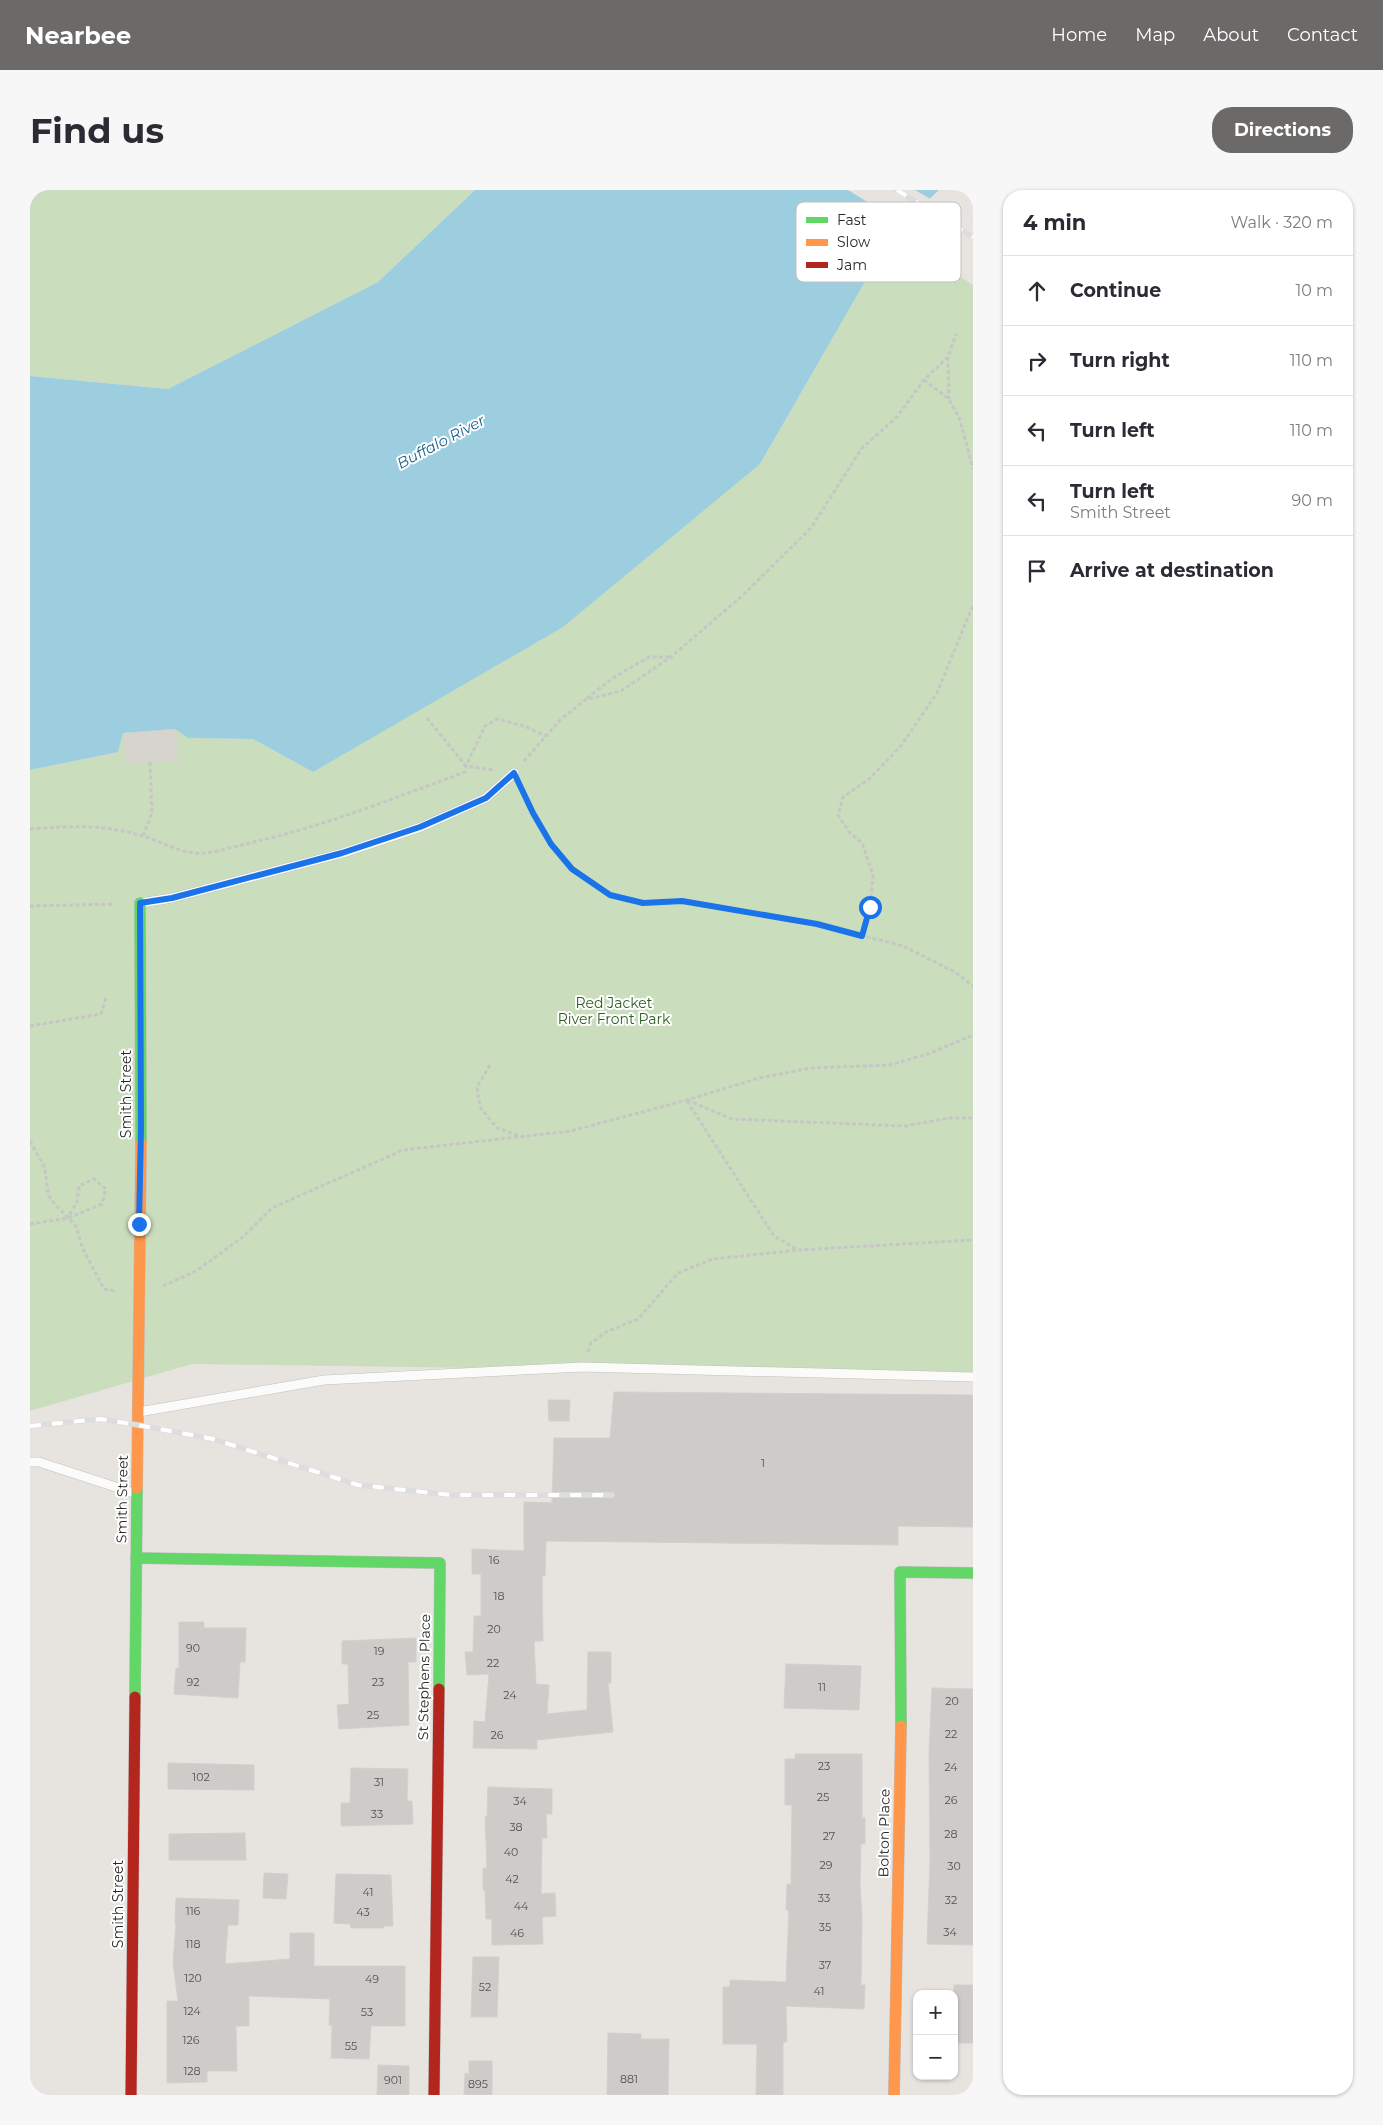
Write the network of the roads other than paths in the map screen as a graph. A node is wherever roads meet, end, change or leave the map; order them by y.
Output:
1 (514, 773) road end
2 (140, 903) joint
3 (973, 1377) edge
4 (138, 1412) junction
5 (30, 1462) edge
6 (137, 1493) junction
7 (136, 1558) junction
8 (973, 1573) edge
9 (132, 2095) edge
10 (434, 2095) edge
11 (894, 2095) edge

1 - 2 lane
2 - 4 street, Smith Street
3 - 4 lane
4 - 6 street, Smith Street
5 - 6 lane
6 - 7 street, Smith Street
7 - 9 street, Smith Street
7 - 10 street, St Stephens Place
8 - 11 street, Bolton Place

